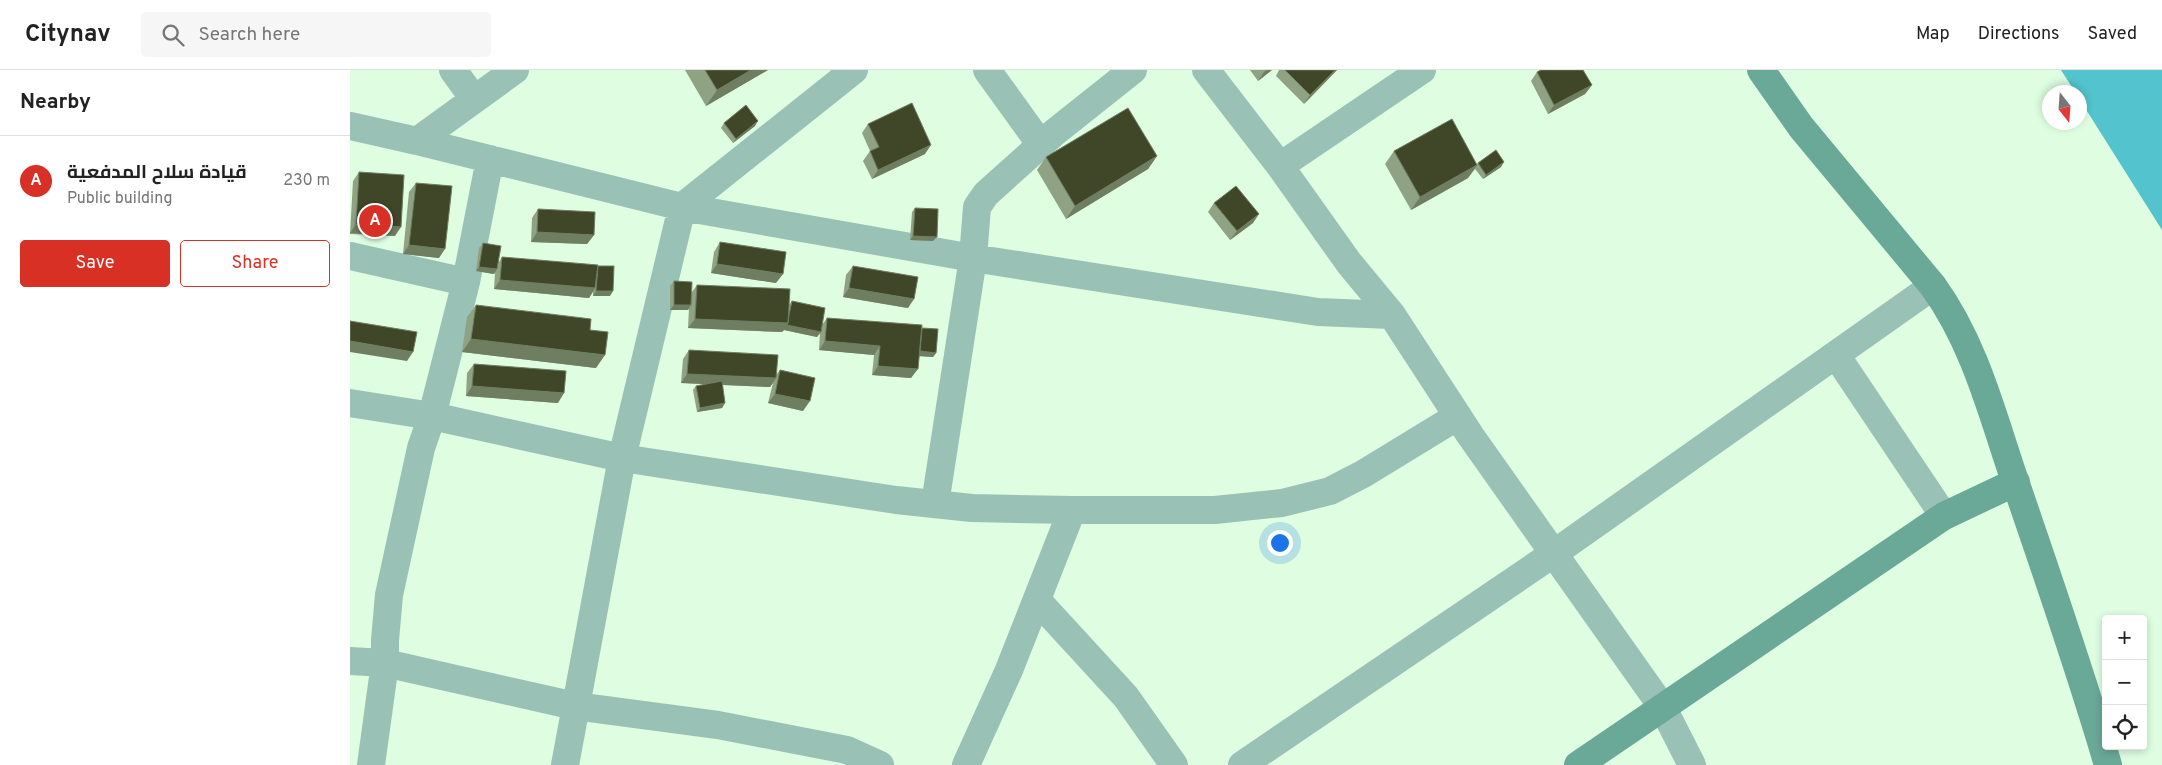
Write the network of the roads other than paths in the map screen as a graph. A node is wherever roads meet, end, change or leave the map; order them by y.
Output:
1 (453, 70) edge
2 (516, 70) edge
3 (854, 70) edge
4 (987, 70) edge
5 (1132, 70) edge
6 (1206, 70) edge
7 (1422, 70) edge
8 (1761, 70) edge
9 (474, 100) junction
10 (350, 126) edge
11 (418, 141) junction
12 (1041, 145) junction
13 (490, 159) junction
14 (1280, 166) junction
15 (682, 207) junction
16 (350, 256) edge
17 (973, 258) junction
18 (466, 282) junction
19 (1933, 286) junction
20 (1392, 315) junction
21 (1836, 355) junction
22 (350, 403) edge
23 (432, 416) junction
24 (1458, 416) junction
25 (622, 458) junction
26 (2016, 482) junction
27 (935, 504) junction
28 (1072, 510) junction
29 (1944, 516) junction
30 (1553, 554) junction
31 (1037, 600) junction
32 (350, 661) edge
33 (385, 663) junction
34 (575, 706) junction
35 (1663, 708) junction
36 (371, 765) edge
37 (565, 765) edge
38 (880, 765) edge
39 (966, 765) edge
40 (1174, 765) edge
41 (1242, 765) edge
42 (1578, 765) edge
43 (1692, 765) edge
44 (2108, 765) edge

1 - 9 street
2 - 9 street
3 - 15 street
4 - 12 street
5 - 12 street
6 - 14 street
7 - 14 street
8 - 19 street
9 - 11 street
10 - 11 street
11 - 13 street
12 - 17 street
13 - 15 street
13 - 18 street
14 - 20 street
15 - 17 street
15 - 25 street
16 - 18 street
17 - 20 street
17 - 27 street
18 - 23 street
19 - 21 street
19 - 26 street
20 - 24 street
21 - 29 street
21 - 30 street
22 - 23 street
23 - 25 street
23 - 33 street
24 - 28 street
24 - 30 street
25 - 27 street
25 - 34 street
26 - 29 street
26 - 44 street
27 - 28 street
28 - 31 street
29 - 35 street
30 - 35 street
30 - 41 street
31 - 39 street
31 - 40 street
32 - 33 street
33 - 34 street
33 - 36 street
34 - 37 street
34 - 38 street
35 - 42 street
35 - 43 street

